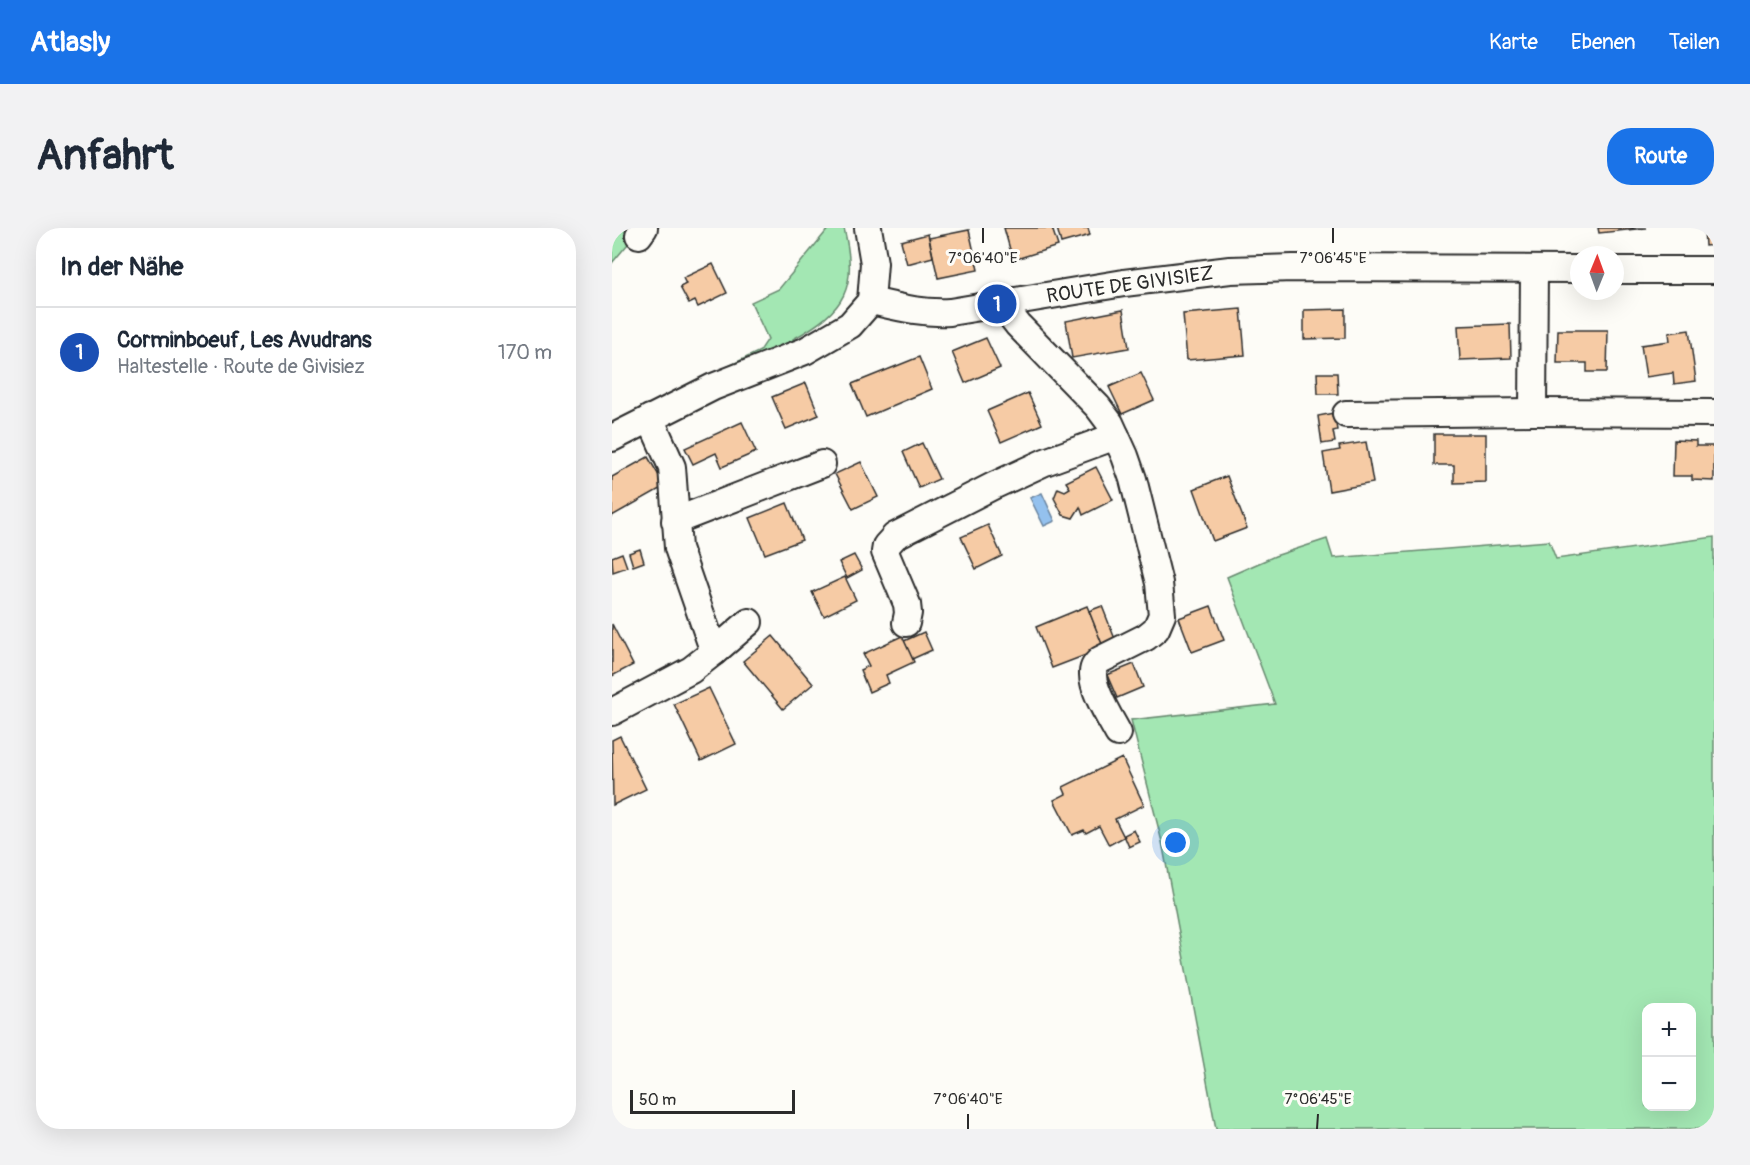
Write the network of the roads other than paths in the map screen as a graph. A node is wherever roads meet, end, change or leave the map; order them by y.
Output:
1 (868, 228) edge
2 (1534, 269) junction
3 (1570, 269) edge
4 (1624, 270) edge
5 (1714, 270) edge
6 (872, 301) junction
7 (1001, 303) junction
8 (1533, 412) junction
9 (1714, 413) edge
10 (1346, 414) dead end
11 (650, 418) junction
12 (1116, 436) junction
13 (612, 438) edge
14 (822, 464) dead end
15 (675, 521) junction
16 (749, 622) dead end
17 (906, 623) dead end
18 (714, 651) junction
19 (612, 711) edge
20 (1118, 733) dead end

1 - 6 street
2 - 3 street, ROUTE DE GIVISIEZ
2 - 7 street, ROUTE DE GIVISIEZ
2 - 8 street
4 - 5 street
6 - 7 street, ROUTE DE GIVISIEZ
6 - 11 street
7 - 12 street
8 - 9 street
8 - 10 street
11 - 13 street
11 - 15 street
12 - 17 street
12 - 20 street
14 - 15 street
15 - 18 street
16 - 18 street
18 - 19 street

